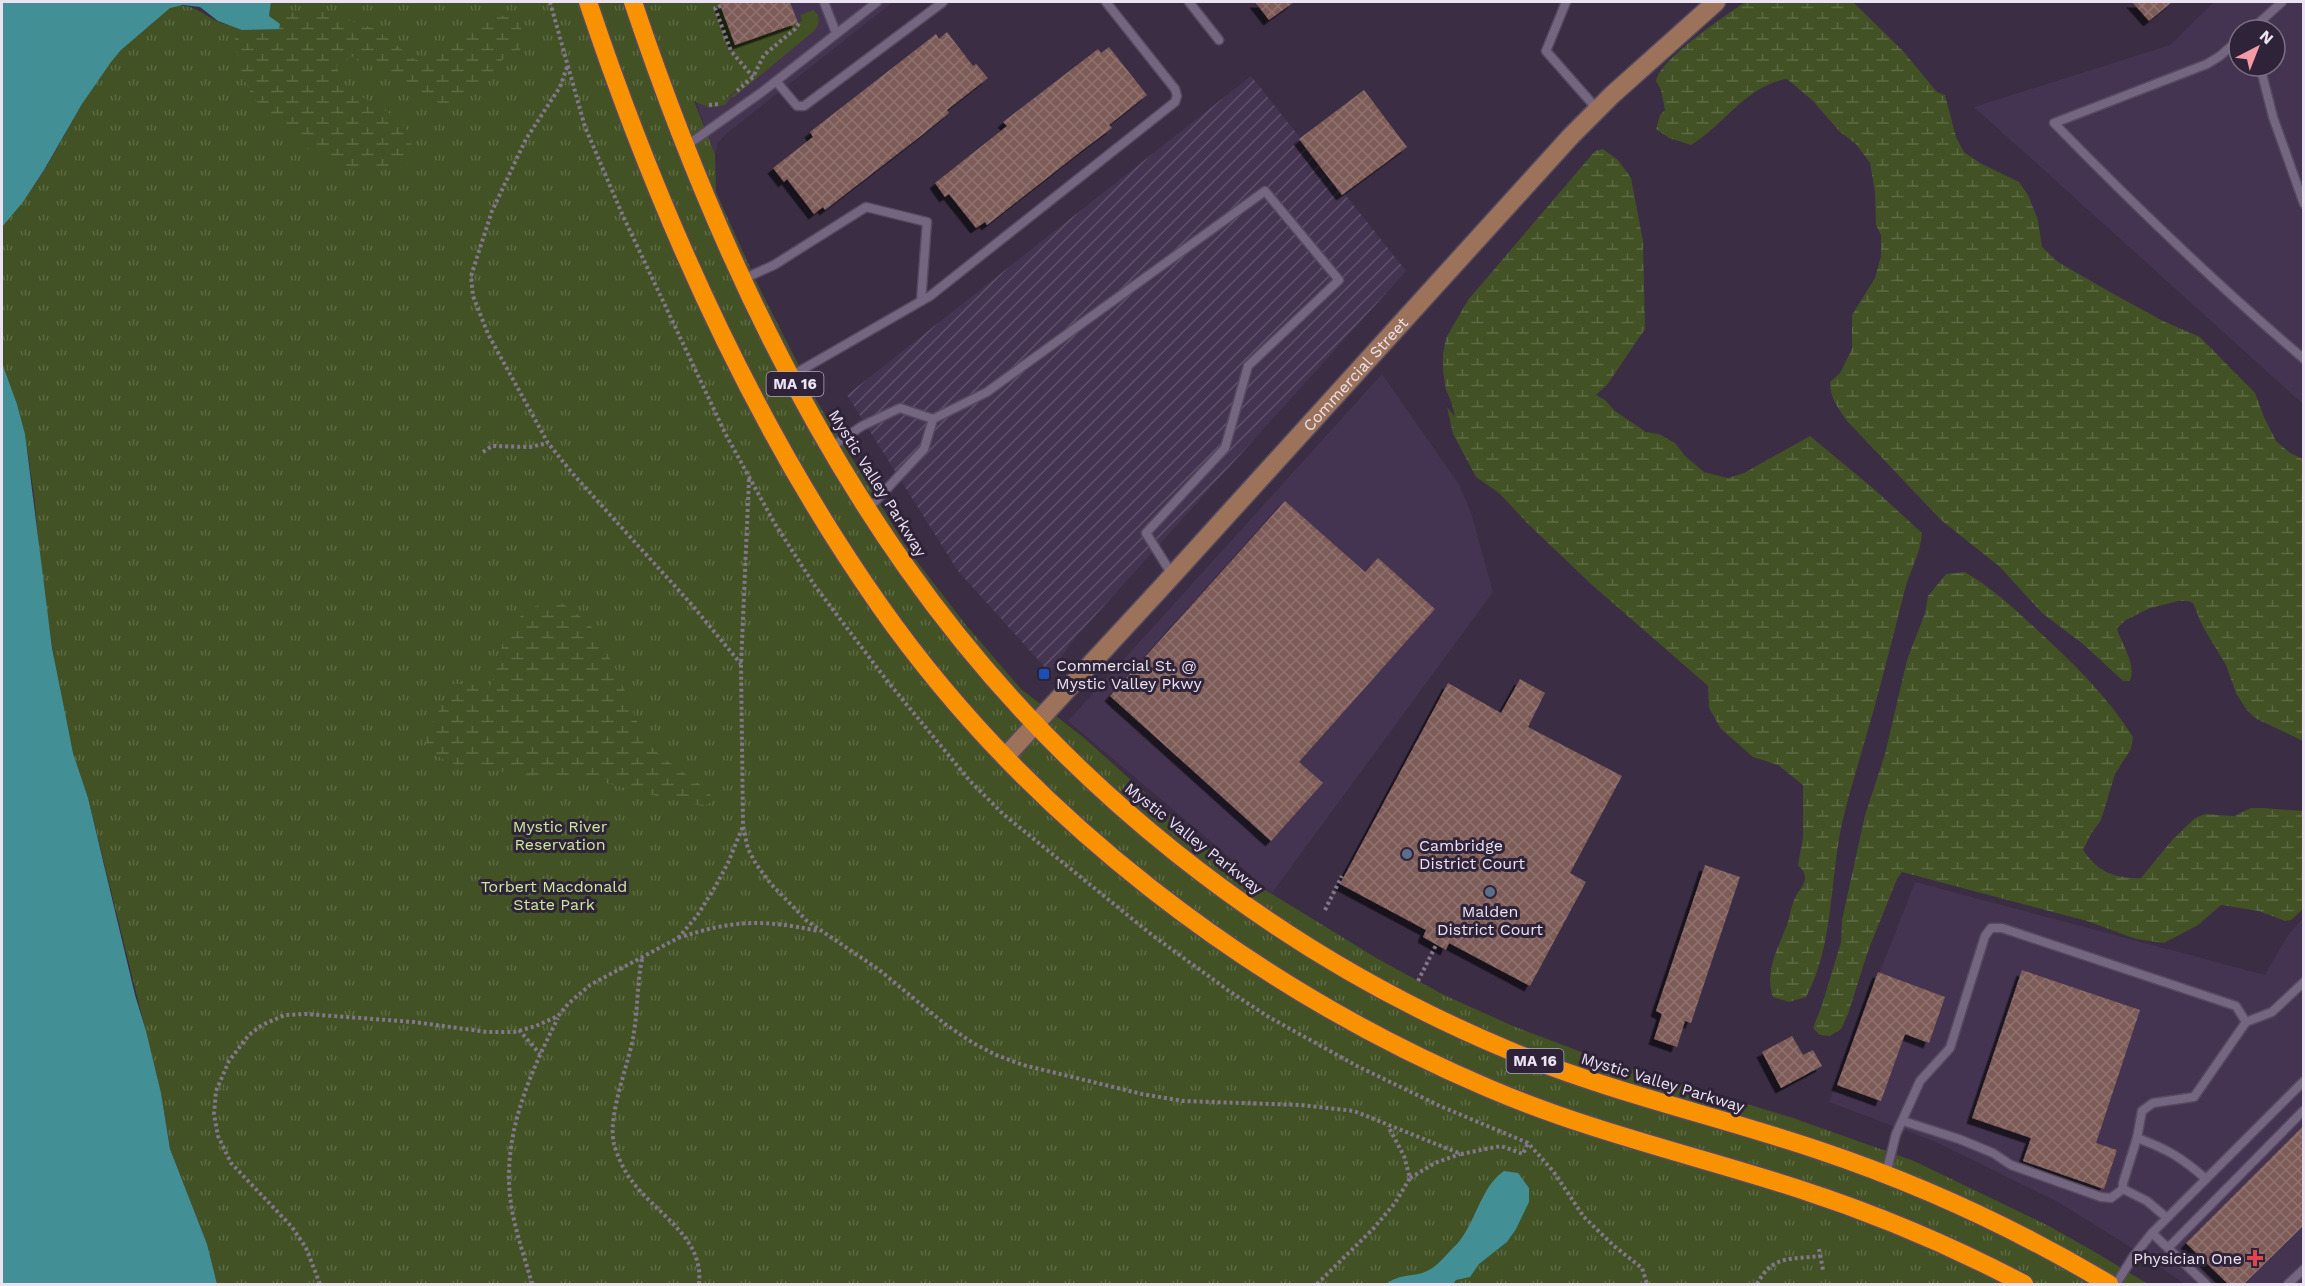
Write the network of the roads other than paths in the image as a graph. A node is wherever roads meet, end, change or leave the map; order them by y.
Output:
1 (588, 2) edge
2 (633, 2) edge
3 (824, 2) edge
4 (876, 2) edge
5 (943, 2) edge
6 (1106, 2) edge
7 (1189, 2) edge
8 (1566, 2) edge
9 (1716, 2) edge
10 (2282, 2) edge
11 (2264, 18) edge
12 (836, 33) junction
13 (1219, 40) dead end
14 (2227, 50) edge
15 (2263, 78) edge
16 (776, 81) junction
17 (1598, 110) junction
18 (686, 146) junction
19 (2304, 204) edge
20 (743, 279) junction
21 (921, 301) junction
22 (2304, 359) edge
23 (791, 376) junction
24 (933, 419) junction
25 (831, 447) junction
26 (868, 509) junction
27 (1173, 576) junction
28 (1035, 724) junction
29 (1005, 757) junction
30 (2304, 982) edge
31 (2246, 1022) junction
32 (2304, 1081) edge
33 (2304, 1110) edge
34 (1903, 1121) junction
35 (2137, 1138) junction
36 (1886, 1174) junction
37 (2206, 1179) junction
38 (2123, 1189) junction
39 (2167, 1218) junction
40 (2152, 1233) junction
41 (2168, 1248) junction
42 (2304, 1269) edge
43 (2024, 1284) edge
44 (2109, 1284) edge
45 (2116, 1284) edge
46 (2206, 1284) edge
47 (2288, 1284) edge

1 - 29 highway, MA 16
2 - 18 highway, Mystic Valley Parkway / MA 16
3 - 12 lane
4 - 12 lane
5 - 16 lane
6 - 21 lane
7 - 13 lane
8 - 17 lane
9 - 17 street, Commercial Street
10 - 11 lane
12 - 16 lane
14 - 22 lane
15 - 19 lane
16 - 18 lane
17 - 27 street, Commercial Street
18 - 20 highway, Mystic Valley Parkway / MA 16
20 - 21 lane
20 - 23 highway, Mystic Valley Parkway / MA 16
21 - 23 lane
23 - 25 highway, Mystic Valley Parkway / MA 16
24 - 25 lane
24 - 26 lane
24 - 27 lane
25 - 26 highway, Mystic Valley Parkway / MA 16
26 - 28 highway, Mystic Valley Parkway / MA 16
27 - 28 street, Commercial Street
28 - 29 street, Commercial Street
28 - 36 highway, Mystic Valley Parkway / MA 16
29 - 43 highway, MA 16
30 - 31 lane
31 - 34 lane
31 - 35 lane
32 - 37 lane
33 - 41 lane
34 - 36 lane
34 - 38 lane
35 - 37 lane
35 - 38 lane
36 - 44 highway, Mystic Valley Parkway / MA 16
37 - 39 lane
38 - 39 lane
39 - 40 lane
40 - 41 lane
40 - 45 lane
41 - 46 lane
42 - 47 lane

